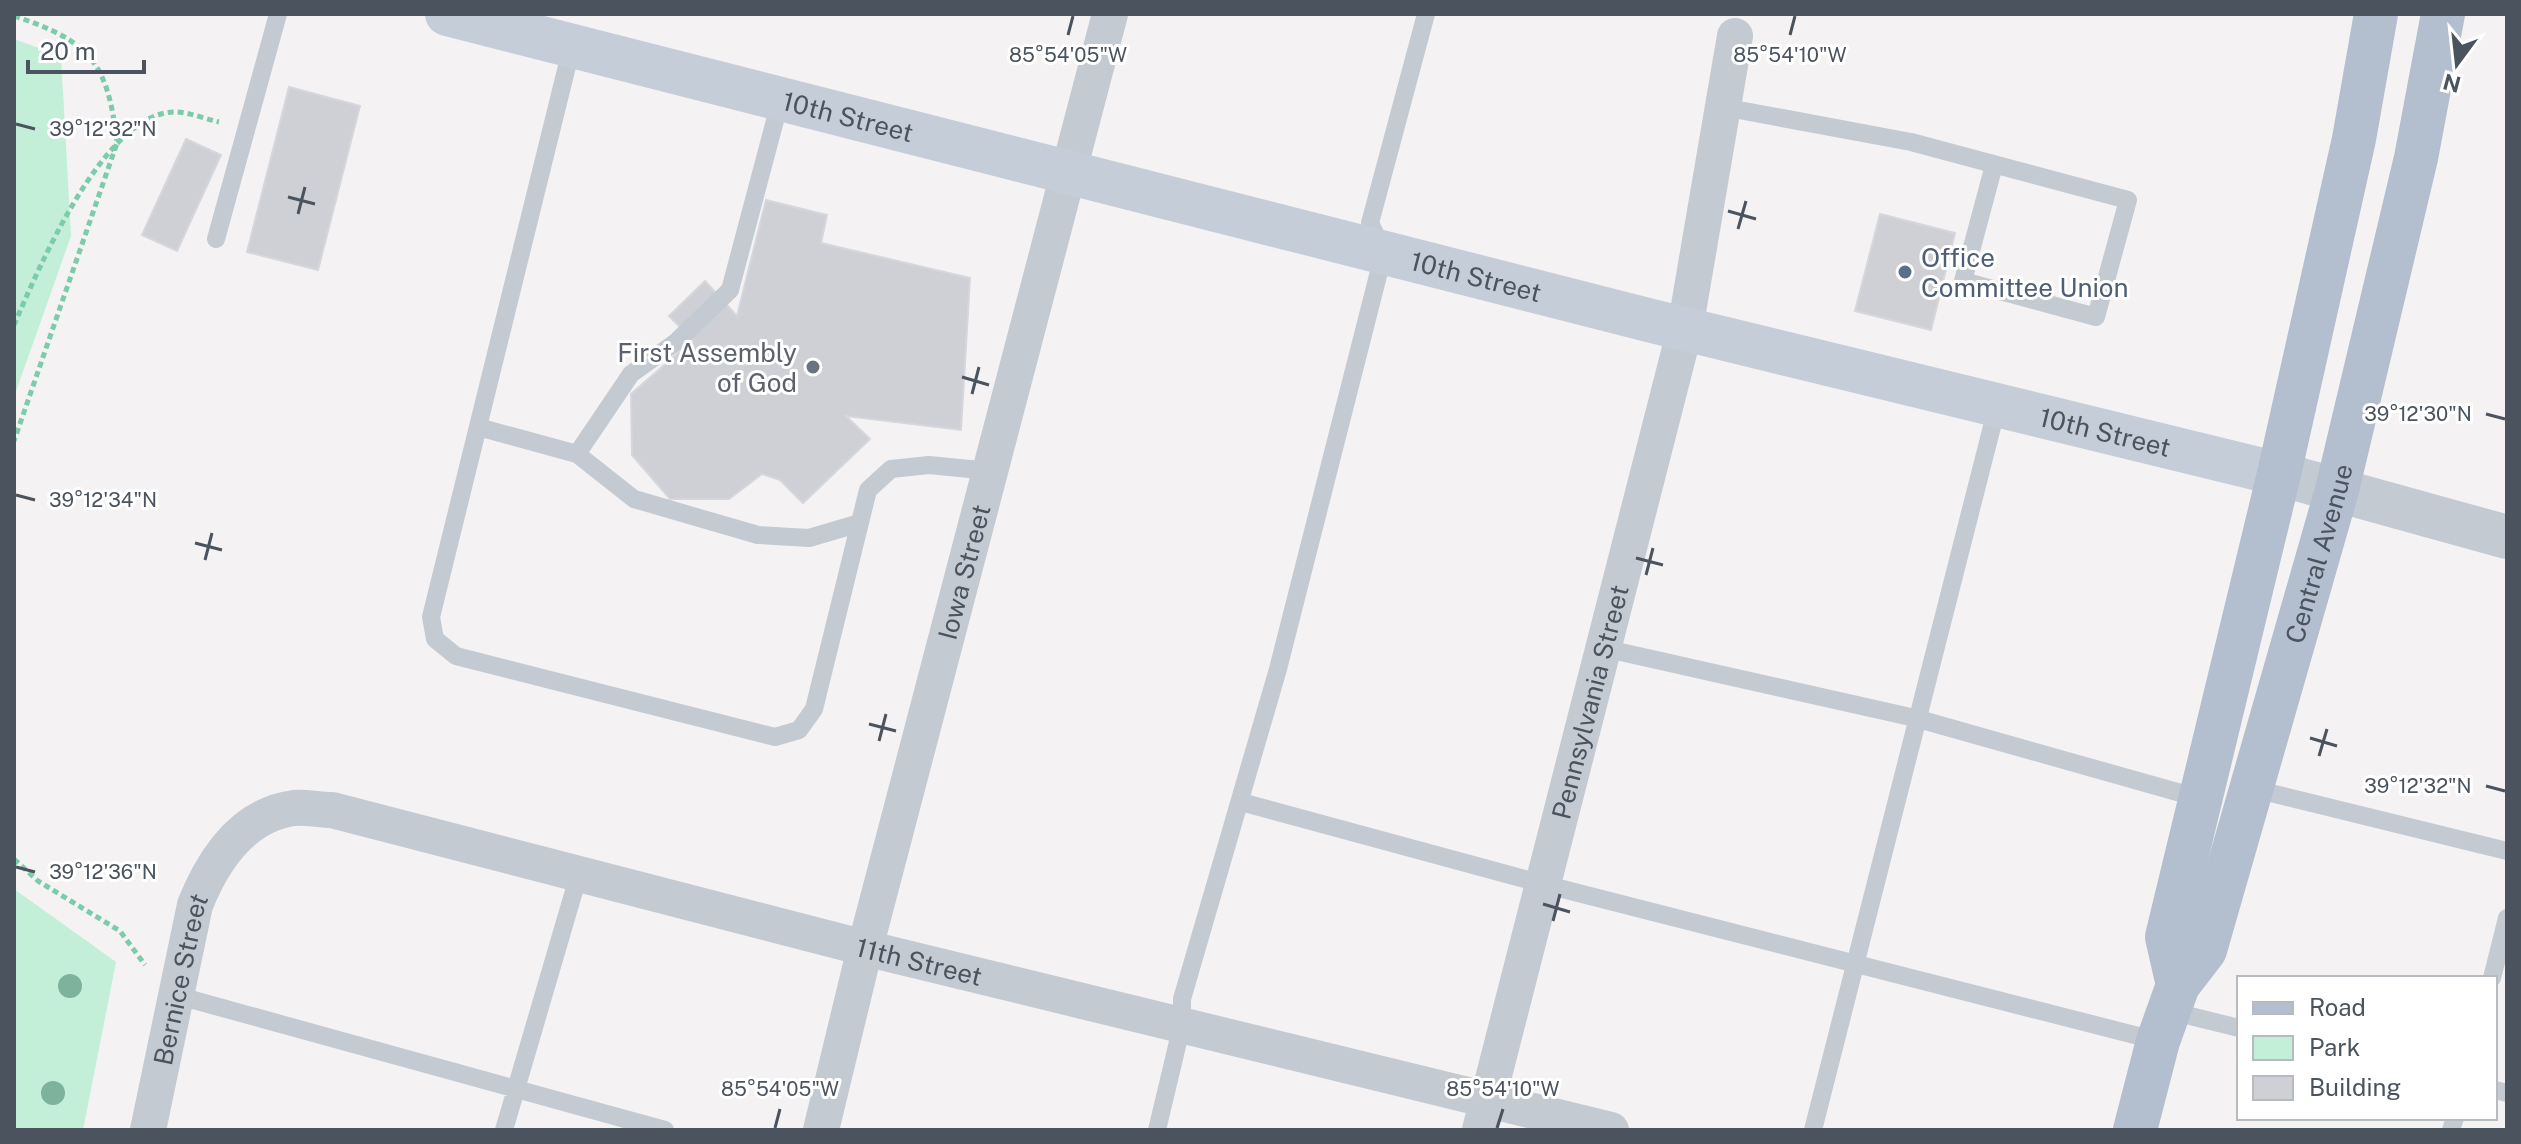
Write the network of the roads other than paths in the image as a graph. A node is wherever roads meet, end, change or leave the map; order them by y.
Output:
1 (278, 14) edge
2 (447, 14) edge
3 (1110, 14) edge
4 (1426, 14) edge
5 (2376, 14) edge
6 (2443, 14) edge
7 (1735, 36) dead end
8 (572, 46) junction
9 (781, 98) junction
10 (1723, 107) junction
11 (1994, 165) junction
12 (1068, 171) junction
13 (216, 239) dead end
14 (1384, 252) junction
15 (1685, 329) junction
16 (1997, 407) junction
17 (478, 427) junction
18 (577, 454) junction
19 (990, 471) junction
20 (2279, 474) junction
21 (2337, 490) junction
22 (860, 523) junction
23 (2507, 537) edge
24 (1603, 648) junction
25 (1915, 718) junction
26 (2250, 788) junction
27 (2202, 799) junction
28 (1241, 802) junction
29 (233, 839) joint
30 (2507, 851) edge
31 (579, 874) junction
32 (1543, 884) junction
33 (2507, 918) edge
34 (865, 948) junction
35 (1857, 962) junction
36 (2492, 976) edge
37 (179, 996) junction
38 (2168, 1012) junction
39 (1182, 1025) junction
40 (2237, 1028) edge
41 (514, 1091) junction
42 (1484, 1114) edge
43 (148, 1130) edge
44 (504, 1130) edge
45 (665, 1130) edge
46 (821, 1130) edge
47 (1157, 1130) edge
48 (1611, 1130) edge
49 (1813, 1130) edge
50 (2135, 1130) edge

1 - 13 lane
2 - 8 main road, 10th Street
3 - 12 street, Iowa Street
4 - 14 lane
5 - 20 main road, Central Avenue
6 - 21 main road, Central Avenue
7 - 10 street, Pennsylvania Street
8 - 9 main road, 10th Street
8 - 17 lane
9 - 12 main road, 10th Street
9 - 18 lane
10 - 11 lane
10 - 15 street, Pennsylvania Street
11 - 11 lane
12 - 14 main road, 10th Street
12 - 19 street, Iowa Street
14 - 15 main road, 10th Street
14 - 28 lane
15 - 16 main road, 10th Street
15 - 24 street, Pennsylvania Street
16 - 20 main road, 10th Street
16 - 25 lane
17 - 18 lane
17 - 22 lane
18 - 22 lane
19 - 22 lane
19 - 34 street, Iowa Street
20 - 21 street, 10th Street
20 - 27 main road, Central Avenue
21 - 23 street, 10th Street
21 - 26 main road, Central Avenue
24 - 25 lane
24 - 32 street, Pennsylvania Street
25 - 27 lane
25 - 35 lane
26 - 30 lane
26 - 38 main road, Central Avenue
27 - 38 main road, Central Avenue
28 - 32 lane
28 - 39 lane
29 - 31 street, 11th Street
29 - 37 street, Bernice Street
31 - 34 street, 11th Street
31 - 41 lane
32 - 35 lane
32 - 42 street, Pennsylvania Street
33 - 36 lane
34 - 39 street, 11th Street
34 - 46 street, Iowa Street
35 - 38 lane
35 - 49 lane
37 - 41 lane
37 - 43 street, Bernice Street
38 - 40 lane
38 - 50 main road, Central Avenue
39 - 42 street, 11th Street
39 - 47 lane
41 - 44 lane
41 - 45 lane
42 - 48 street, 11th Street

